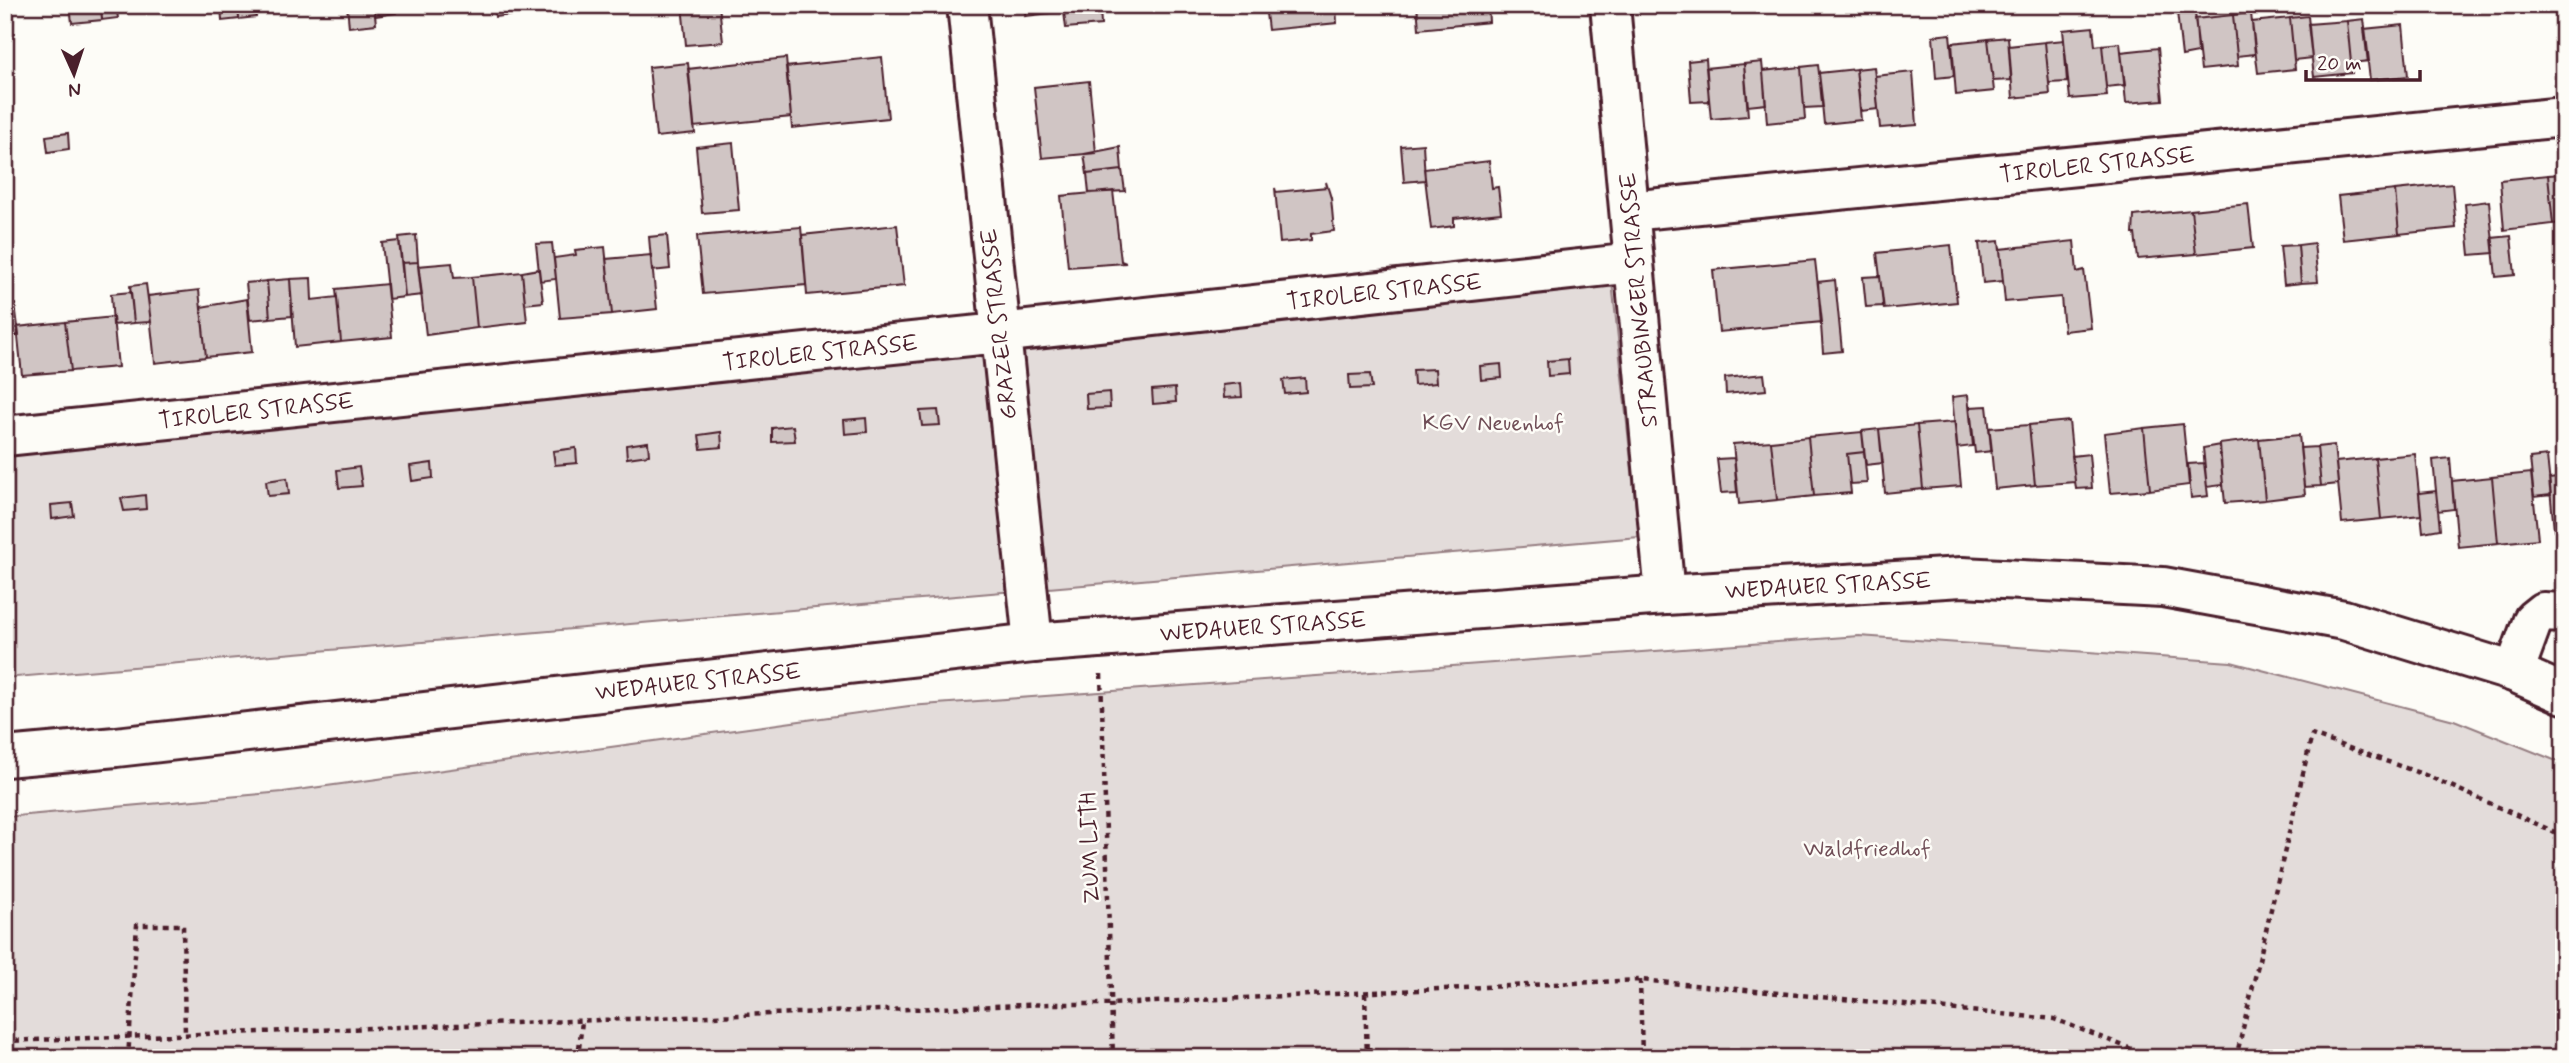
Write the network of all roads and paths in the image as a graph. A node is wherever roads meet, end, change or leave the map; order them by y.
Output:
1 (967, 5) edge
2 (1610, 5) edge
3 (2564, 117) edge
4 (1630, 211) junction
5 (1634, 263) junction
6 (999, 333) junction
7 (5, 436) edge
8 (1665, 595) junction
9 (2564, 612) edge
10 (1100, 638) junction
11 (1033, 643) junction
12 (2514, 671) junction
13 (2564, 694) edge
14 (5, 757) edge
15 (2564, 836) edge
16 (1640, 980) junction
17 (1365, 993) junction
18 (1111, 1004) junction
19 (582, 1021) junction
20 (185, 1035) junction
21 (129, 1037) junction
22 (5, 1041) edge
23 (1367, 1048) junction
24 (128, 1058) edge
25 (578, 1058) edge
26 (1113, 1058) edge
27 (1338, 1058) edge
28 (1367, 1058) edge
29 (1398, 1058) edge
30 (1642, 1058) edge
31 (2155, 1058) edge
32 (2236, 1058) edge

1 - 6 street, GRAZER STRASSE
2 - 4 street, STRAUBINGER STRASSE
3 - 4 street, TIROLER STRASSE
4 - 5 street, STRAUBINGER STRASSE
5 - 6 street, TIROLER STRASSE
5 - 8 street, STRAUBINGER STRASSE
6 - 7 street, TIROLER STRASSE
6 - 11 street, GRAZER STRASSE
8 - 10 street, WEDAUER STRASSE
8 - 12 street, WEDAUER STRASSE
9 - 12 street
10 - 11 street, WEDAUER STRASSE
10 - 18 path, ZUM LITH
11 - 14 street, WEDAUER STRASSE
12 - 13 street, WEDAUER STRASSE
15 - 32 path
16 - 17 path
16 - 30 path
16 - 31 path
17 - 18 path
17 - 23 path
18 - 19 path
18 - 26 path, ZUM LITH
19 - 20 path
19 - 25 path
20 - 21 path
20 - 21 path
21 - 22 path
21 - 24 path
23 - 27 path
23 - 28 path
23 - 29 path

